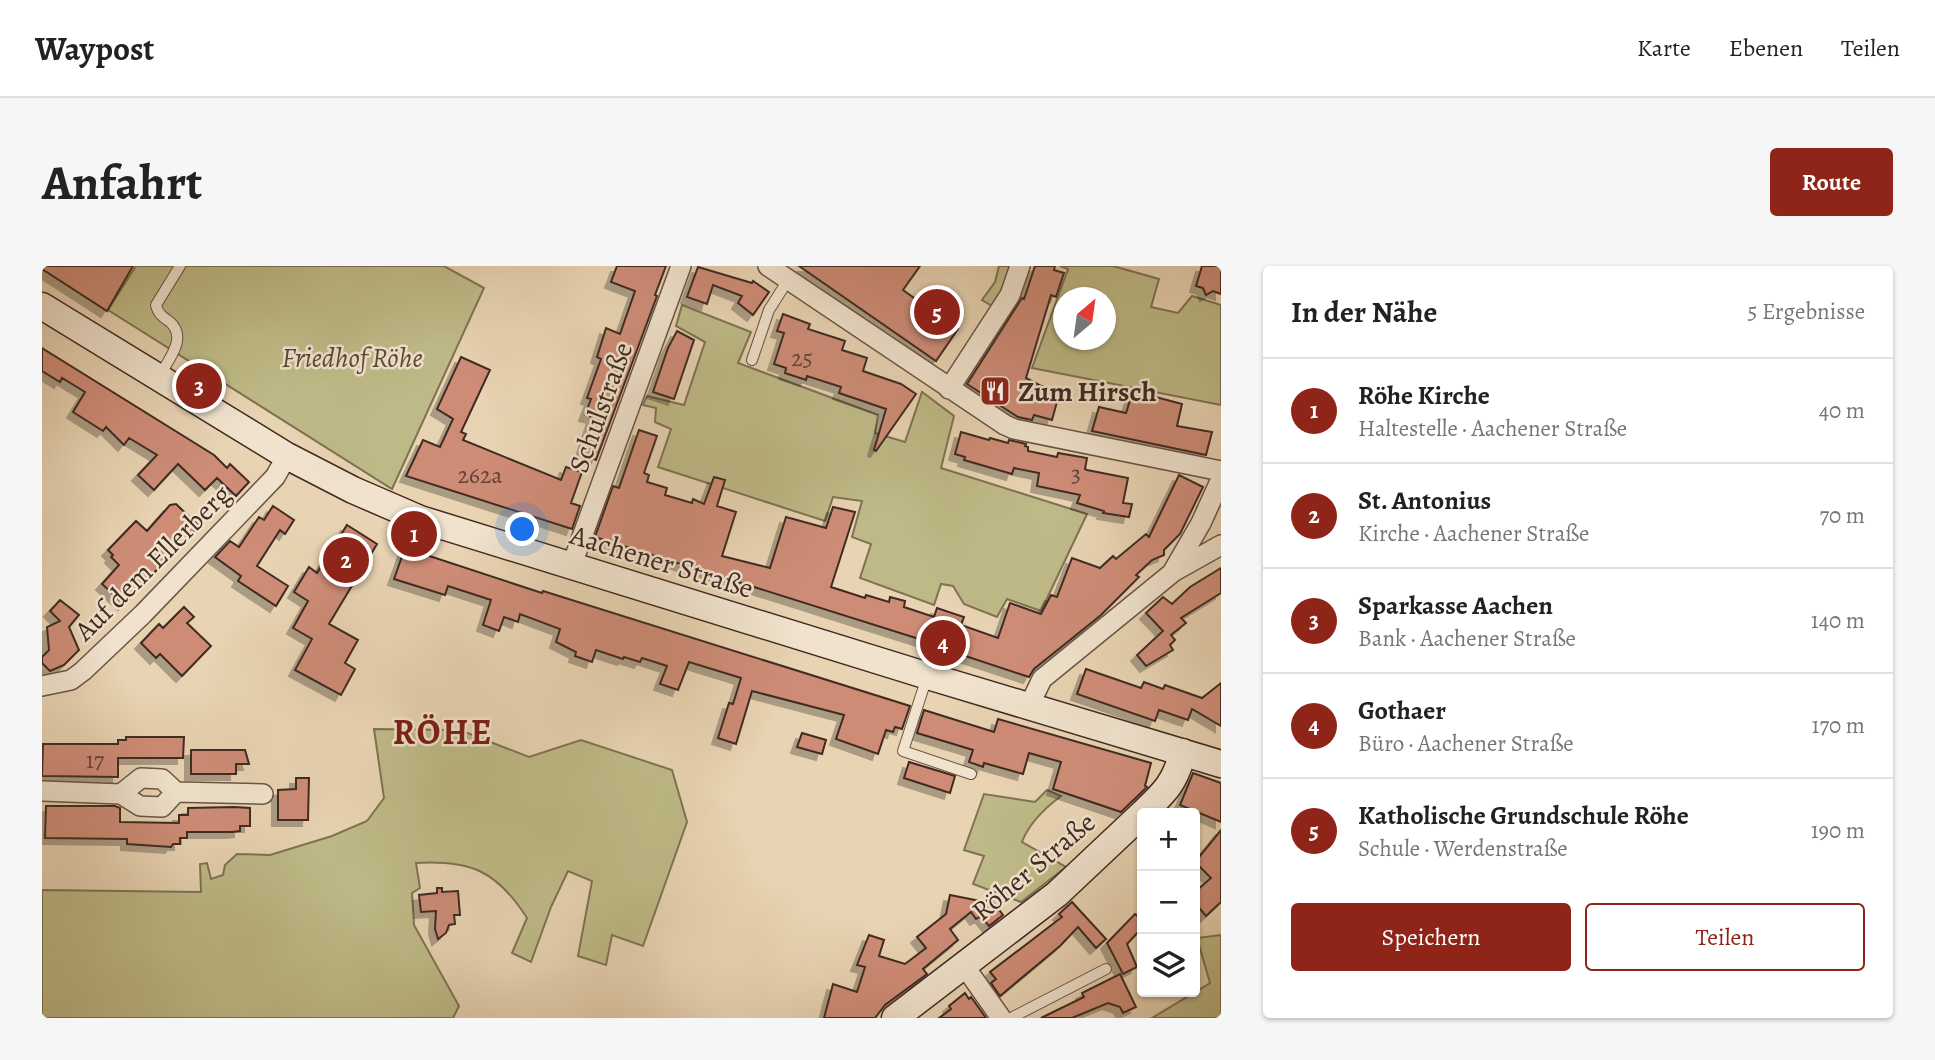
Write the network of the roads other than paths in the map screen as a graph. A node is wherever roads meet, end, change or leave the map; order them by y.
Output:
1 (180, 266) edge
2 (681, 266) edge
3 (768, 266) edge
4 (1020, 266) edge
5 (788, 279) junction
6 (42, 306) edge
7 (752, 360) dead end
8 (159, 378) junction
9 (949, 389) junction
10 (287, 456) junction
11 (1221, 471) edge
12 (1221, 479) edge
13 (1221, 545) edge
14 (571, 567) junction
15 (1172, 573) junction
16 (928, 676) junction
17 (42, 686) edge
18 (1028, 706) junction
19 (1183, 752) junction
20 (1221, 764) edge
21 (971, 774) dead end
22 (42, 791) edge
23 (176, 792) junction
24 (121, 794) junction
25 (263, 794) dead end
26 (1149, 808) edge
27 (1137, 820) edge
28 (962, 964) junction
29 (1106, 969) dead end
30 (895, 1018) edge
31 (1001, 1018) edge
32 (1011, 1018) edge

1 - 8 lane
2 - 14 street, Schulstraße
3 - 5 street
4 - 9 street
5 - 7 lane
5 - 9 street
6 - 8 main road, Aachener Straße
8 - 10 main road, Aachener Straße
9 - 11 street
10 - 14 main road, Aachener Straße
10 - 17 street, Auf dem Ellerberg
12 - 15 street
13 - 15 street
14 - 16 main road, Aachener Straße
15 - 18 street
16 - 18 main road, Aachener Straße
16 - 21 lane
18 - 19 main road, Aachener Straße
19 - 20 main road, Aachener Straße
19 - 26 main road, Röher Straße
22 - 24 street
23 - 24 street
23 - 24 street
23 - 25 street
27 - 28 main road, Röher Straße
28 - 30 main road, Röher Straße
28 - 31 street
29 - 32 lane

